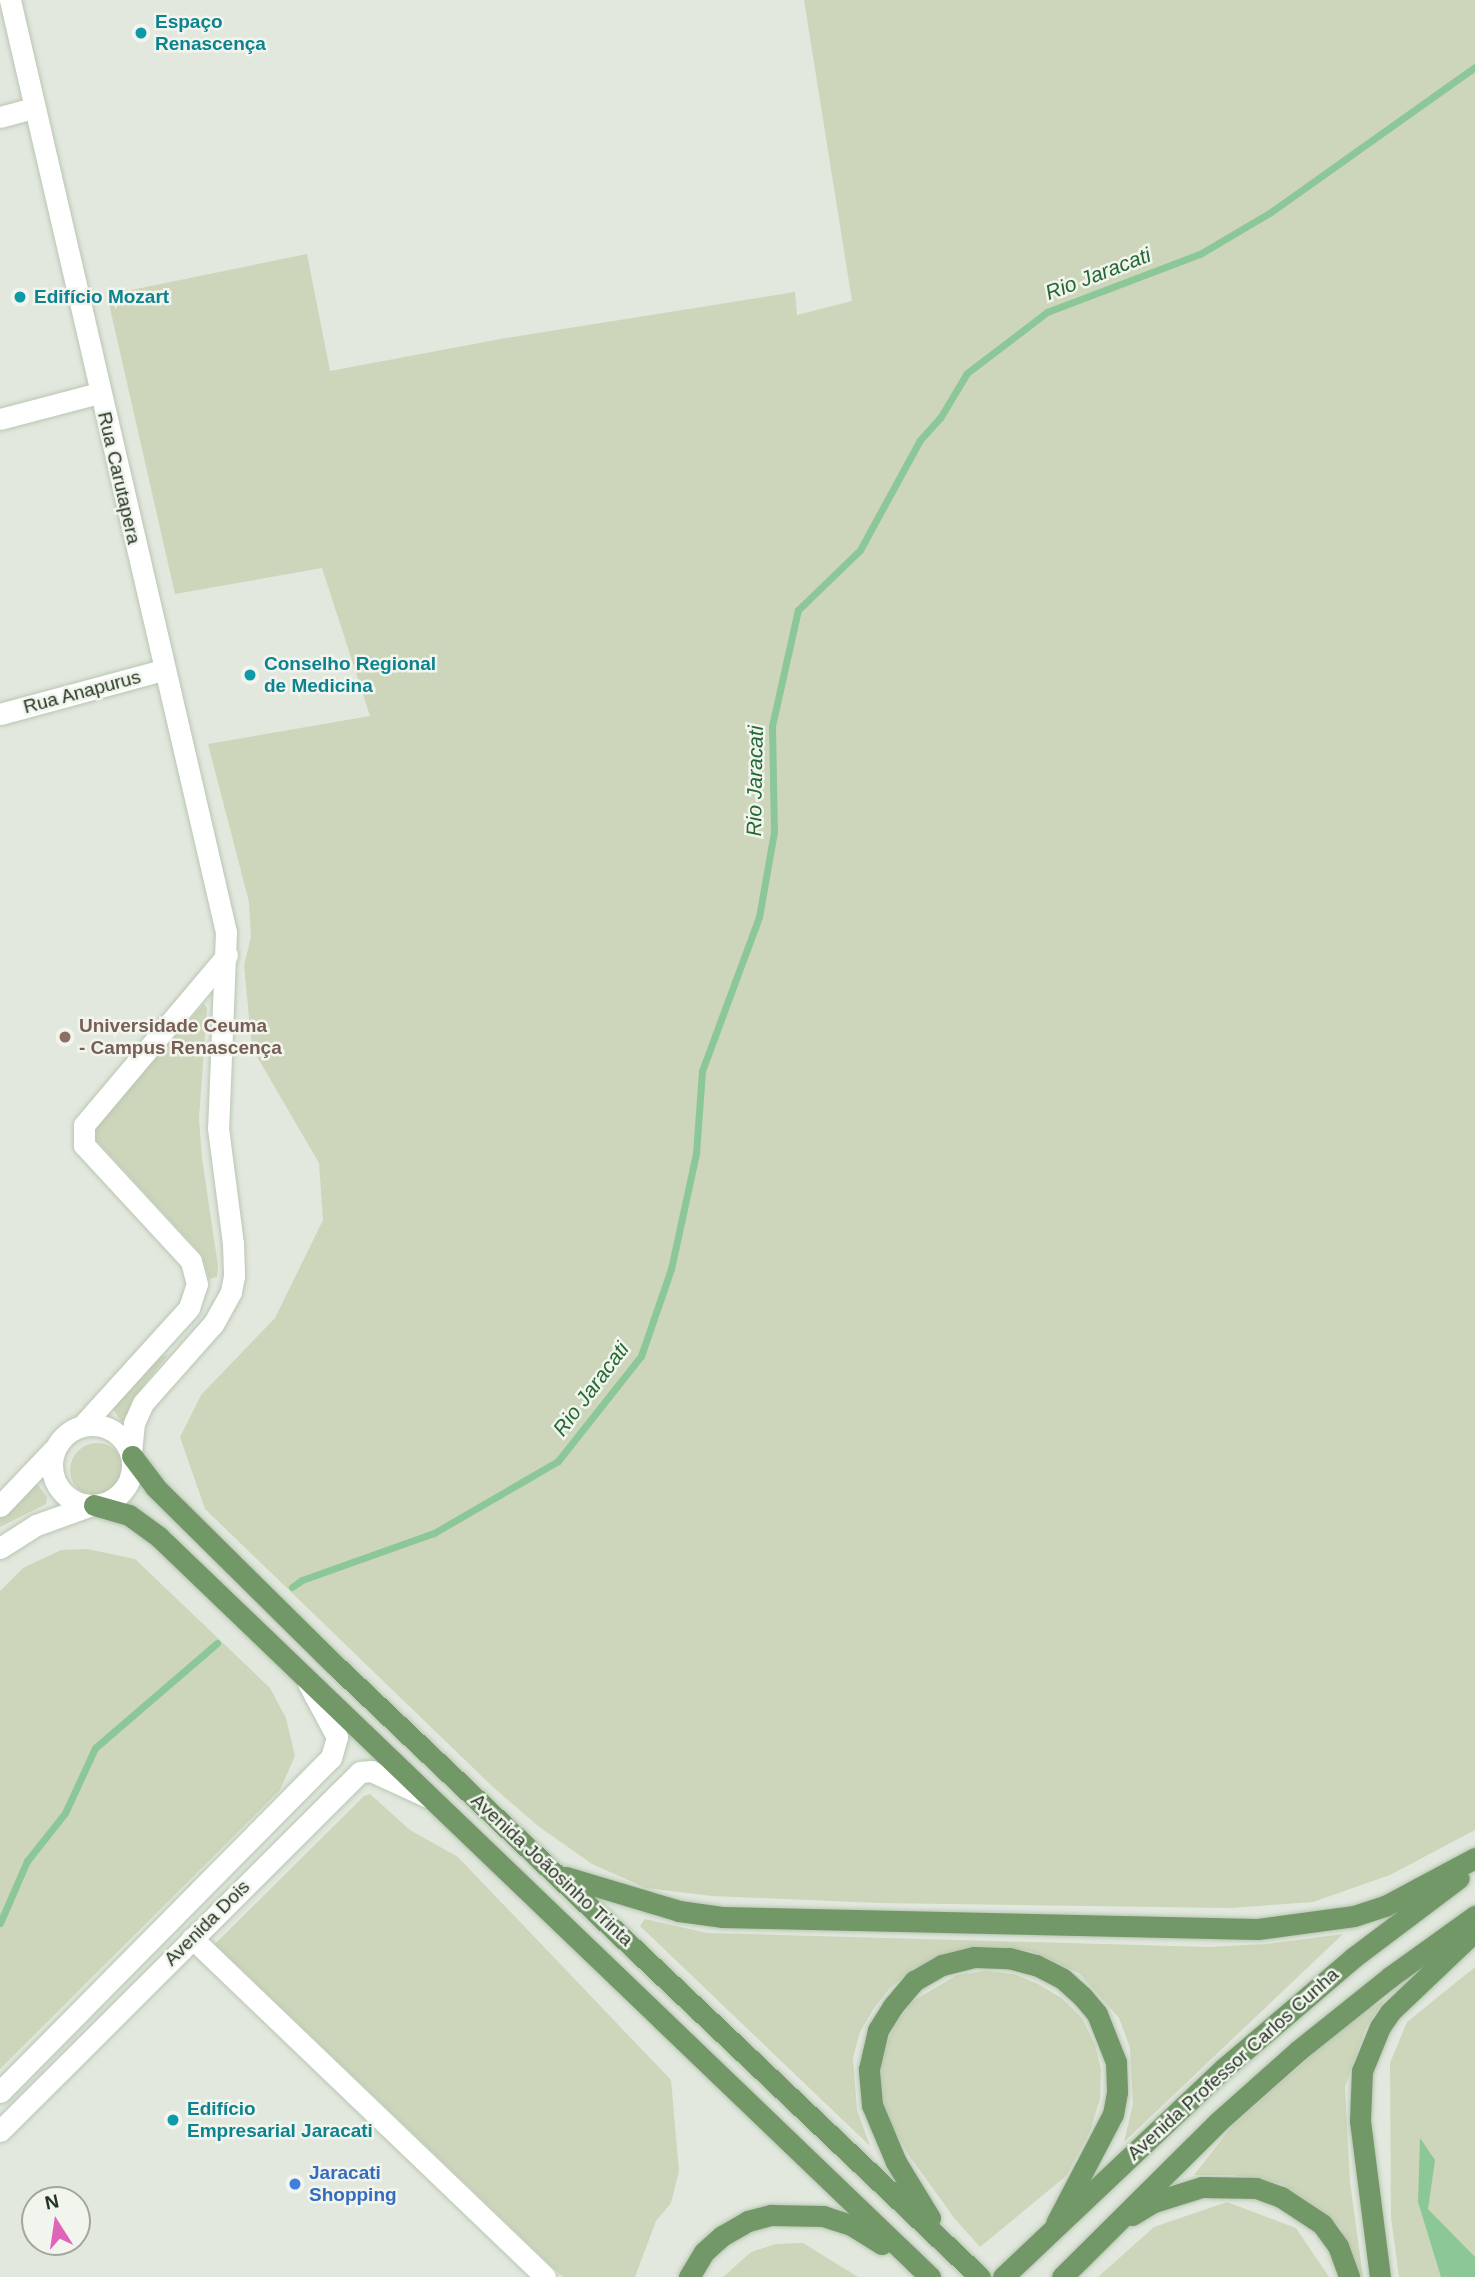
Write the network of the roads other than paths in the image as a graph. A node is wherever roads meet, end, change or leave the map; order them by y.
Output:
1 (10, 0) edge
2 (34, 108) junction
3 (0, 117) edge
4 (99, 393) junction
5 (0, 419) edge
6 (163, 670) junction
7 (0, 714) edge
8 (227, 955) junction
9 (82, 1426) junction
10 (54, 1449) junction
11 (131, 1455) junction
12 (93, 1505) junction
13 (0, 1506) edge
14 (0, 1548) edge
15 (303, 1675) junction
16 (432, 1799) junction
17 (1475, 1858) edge
18 (1475, 1866) edge
19 (554, 1872) junction
20 (1475, 1916) edge
21 (1475, 1931) edge
22 (192, 1938) junction
23 (0, 2092) edge
24 (0, 2131) edge
25 (1049, 2230) junction
26 (943, 2241) junction
27 (1068, 2271) edge
28 (545, 2277) edge
29 (689, 2277) edge
30 (929, 2277) edge
31 (980, 2277) edge
32 (1003, 2277) edge
33 (1349, 2277) edge
34 (1380, 2277) edge

1 - 2 main road, Rua Carutapera
2 - 3 main road
2 - 4 main road, Rua Carutapera
4 - 5 main road
4 - 6 main road, Rua Carutapera
6 - 7 main road, Rua Anapurus
6 - 8 main road, Rua Carutapera
8 - 9 main road
8 - 11 main road, Rua Carutapera
9 - 10 main road
9 - 11 main road
10 - 12 main road
10 - 13 main road
11 - 12 main road
11 - 19 main road, Avenida Joãosinho Trinta
12 - 14 main road
12 - 15 main road, Avenida Joãosinho Trinta
15 - 16 main road, Avenida Joãosinho Trinta
15 - 23 main road, Avenida Dois
16 - 22 main road, Avenida Dois
16 - 30 main road, Avenida Joãosinho Trinta
17 - 19 main road
18 - 25 main road, Avenida Professor Carlos Cunha
19 - 26 main road, Avenida Joãosinho Trinta
20 - 27 main road, Avenida Professor Carlos Cunha
21 - 34 main road
22 - 24 main road, Avenida Dois
22 - 28 main road
25 - 26 main road
25 - 32 main road, Avenida Professor Carlos Cunha
26 - 31 main road, Avenida Joãosinho Trinta
27 - 33 main road
29 - 30 main road

